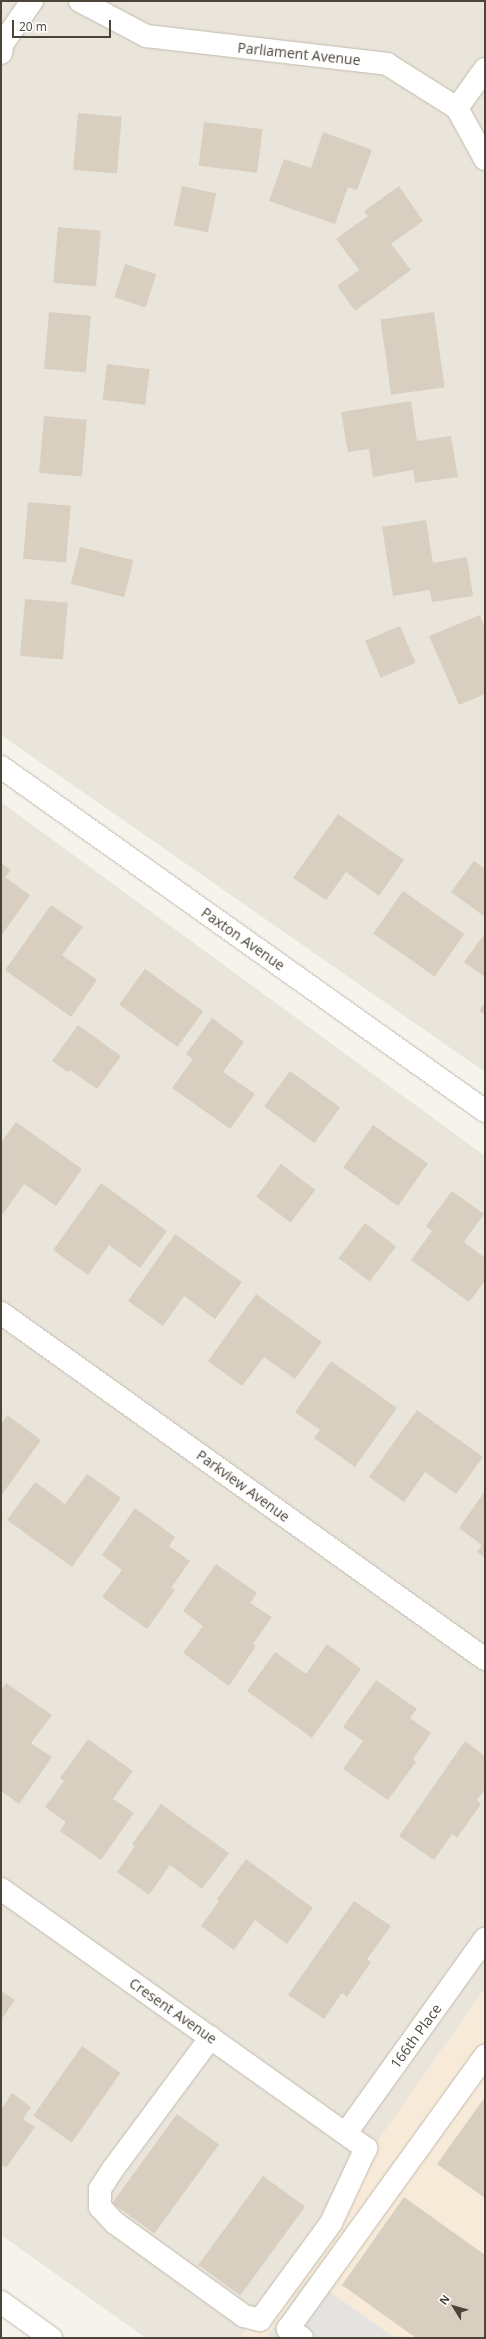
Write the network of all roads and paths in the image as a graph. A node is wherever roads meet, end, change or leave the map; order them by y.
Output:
1 (32, 1) edge
2 (80, 1) edge
3 (1, 53) edge
4 (485, 69) edge
5 (457, 108) junction
6 (485, 159) edge
7 (1, 767) edge
8 (485, 1111) edge
9 (1, 1313) edge
10 (485, 1659) edge
11 (1, 1889) edge
12 (485, 1939) edge
13 (211, 2037) junction
14 (485, 2056) edge
15 (346, 2133) junction
16 (1, 2302) edge
17 (51, 2338) edge
18 (302, 2338) edge

1 - 3 street
2 - 5 street, Parliament Avenue
4 - 5 street
5 - 6 street, Parliament Avenue
7 - 8 street, Paxton Avenue
9 - 10 street, Parkview Avenue
11 - 13 street, Cresent Avenue
12 - 15 street, 166th Place
13 - 15 street, Cresent Avenue
13 - 15 street, Cresent Avenue
14 - 18 street
16 - 17 street

